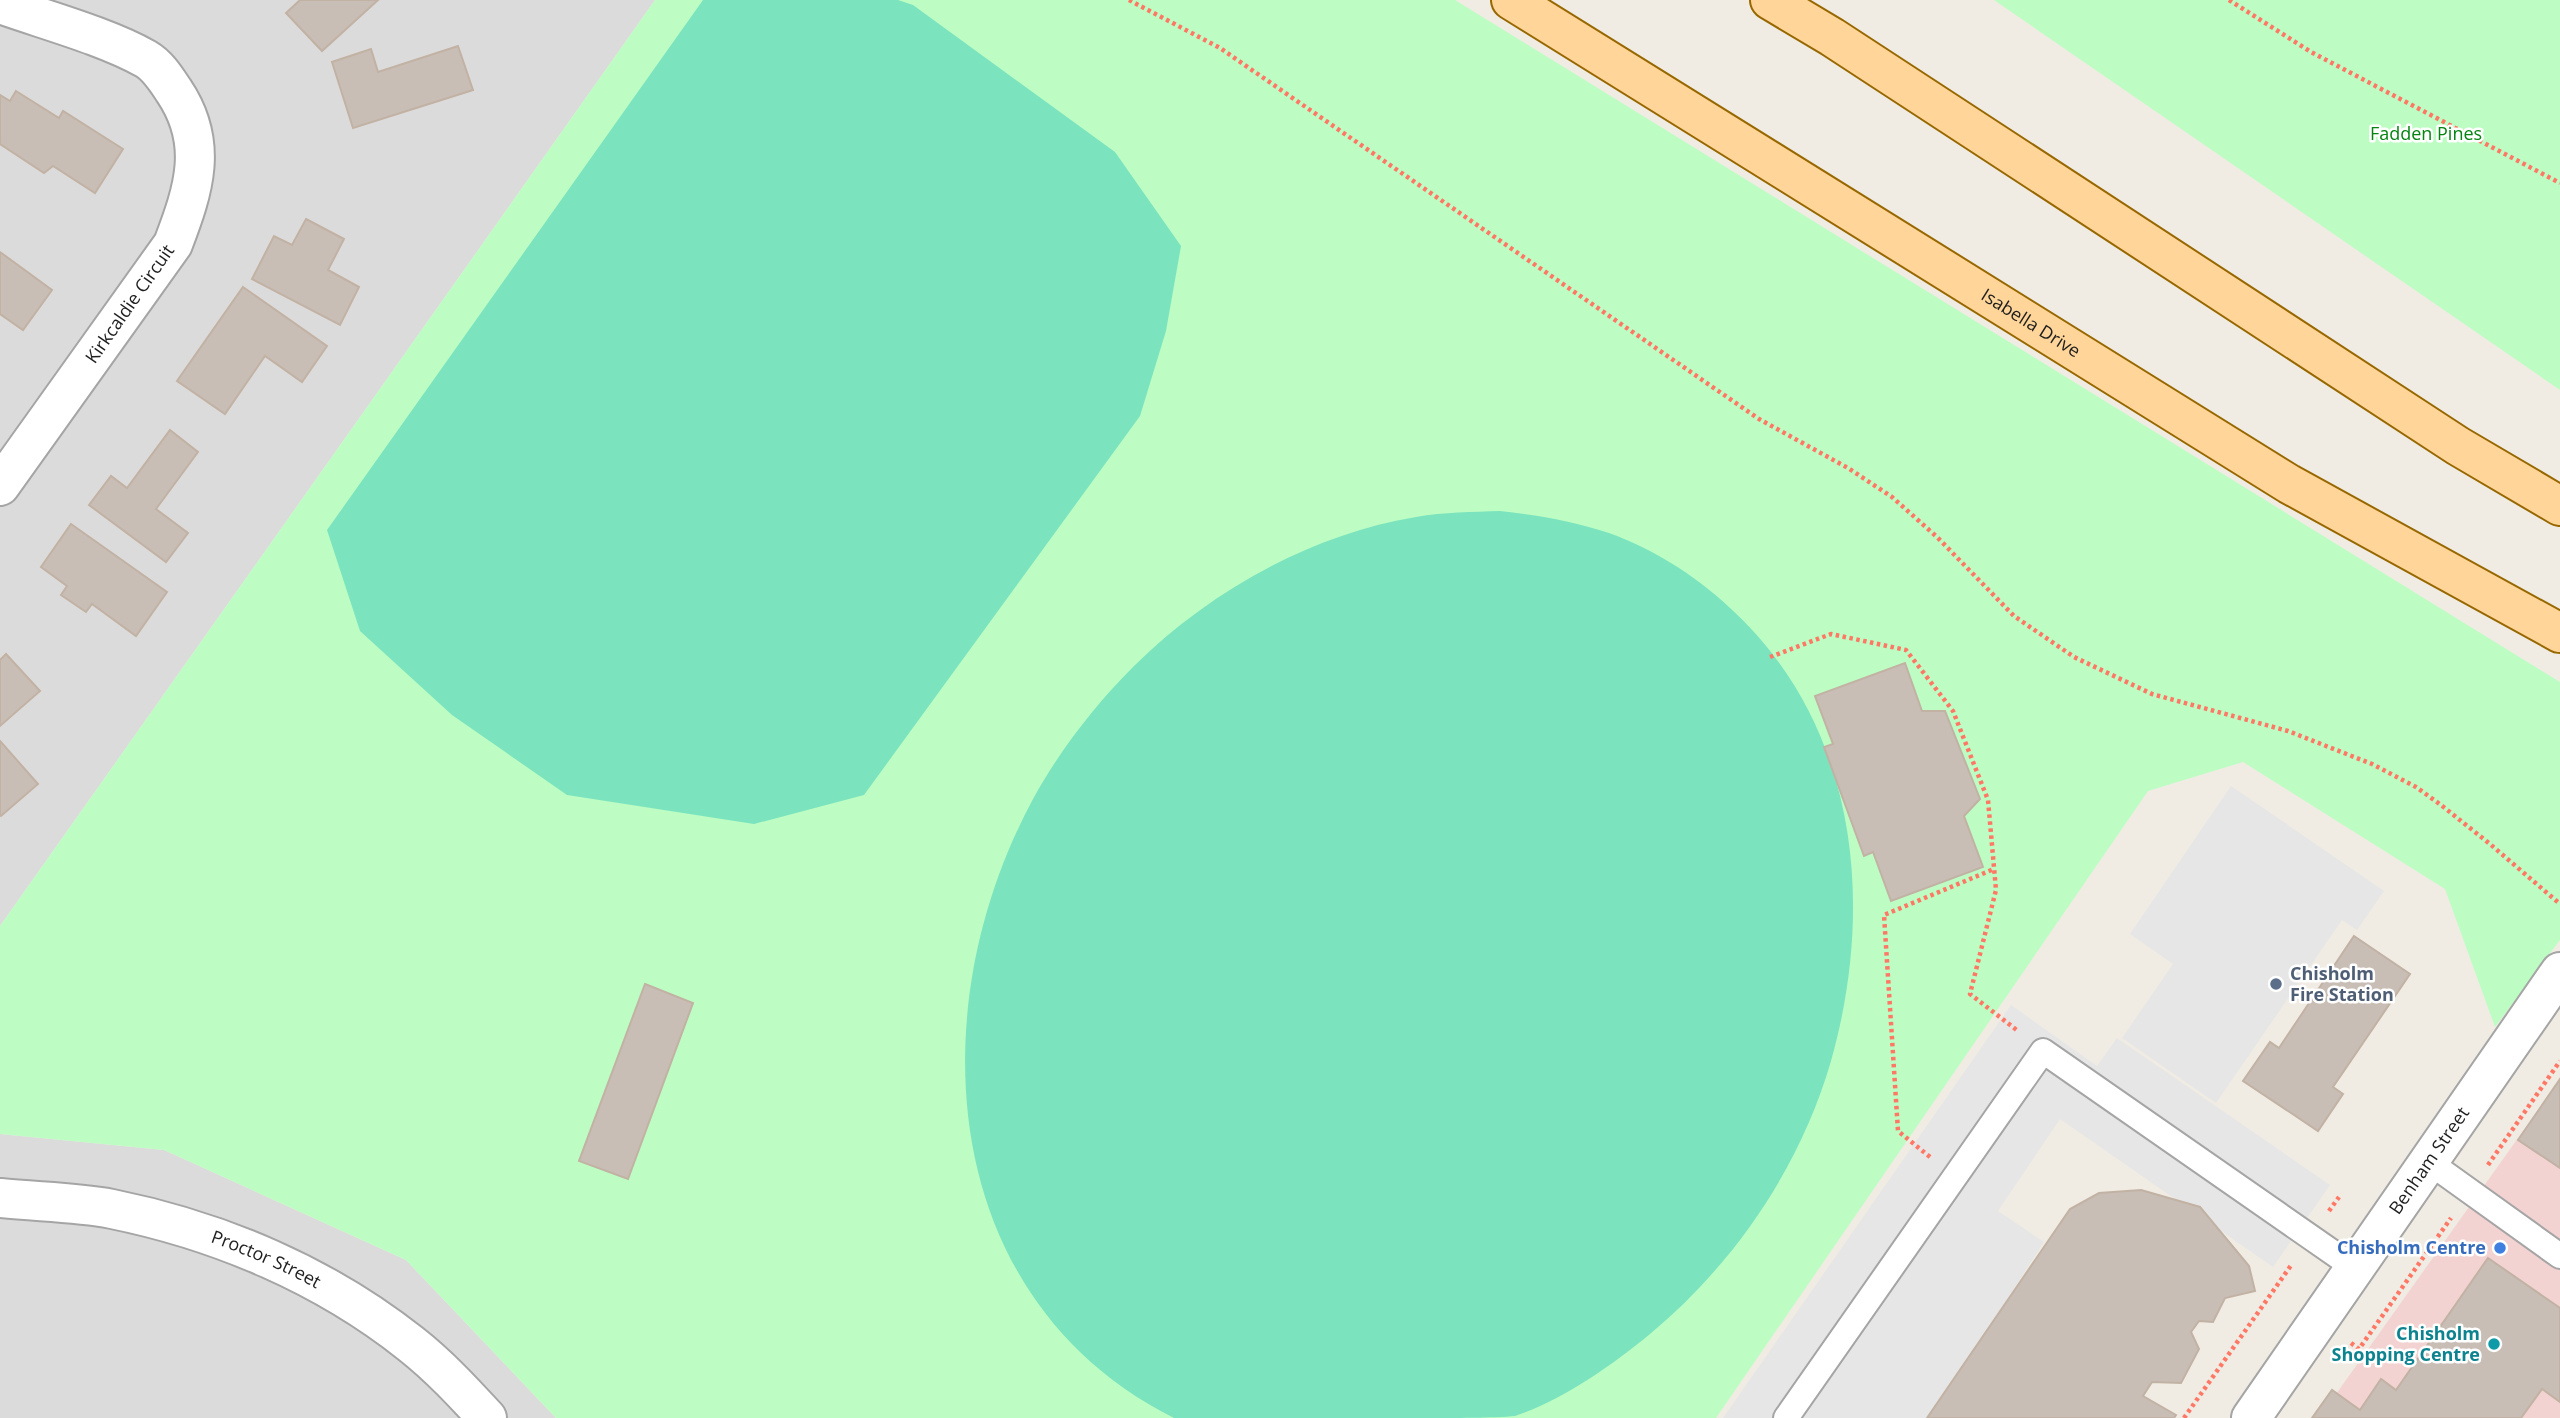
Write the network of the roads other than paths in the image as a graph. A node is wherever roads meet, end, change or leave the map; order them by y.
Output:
1 (1511, 0) edge
2 (1770, 0) edge
3 (0, 4) edge
4 (0, 486) edge
5 (2560, 506) edge
6 (2560, 633) edge
7 (2560, 972) edge
8 (2429, 1162) junction
9 (0, 1198) edge
10 (2560, 1256) edge
11 (2355, 1268) junction
12 (488, 1418) edge
13 (1786, 1418) edge
14 (2251, 1418) edge

1 - 6 main road, Isabella Drive
2 - 5 main road
3 - 4 street, Kirkcaldie Circuit
7 - 8 street, Benham Street
8 - 10 lane
8 - 11 street, Benham Street
9 - 12 street, Proctor Street
11 - 13 lane
11 - 14 street, Benham Street

